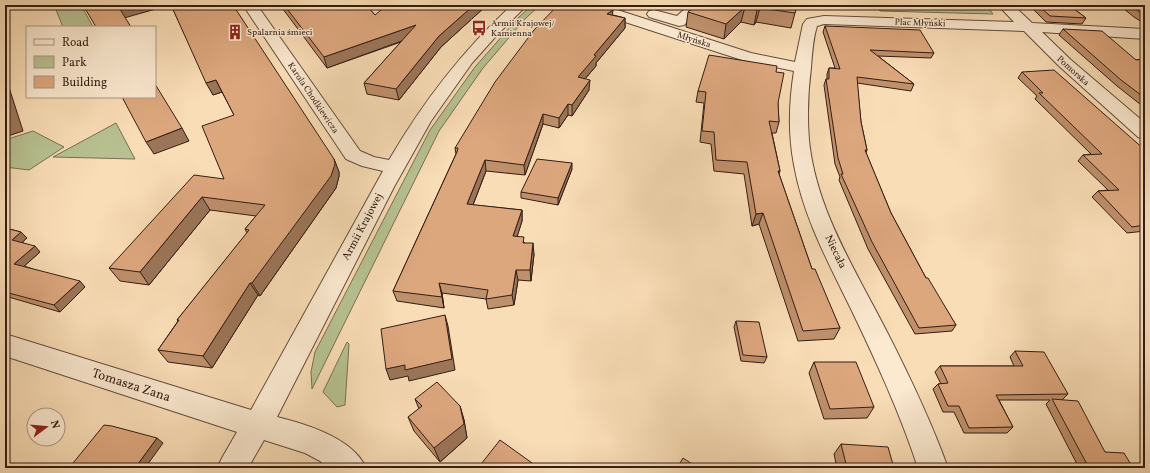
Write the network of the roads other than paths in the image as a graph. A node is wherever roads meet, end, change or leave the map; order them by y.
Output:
1 (250, 5) edge
2 (520, 5) edge
3 (587, 5) edge
4 (698, 5) edge
5 (863, 5) edge
6 (1005, 5) edge
7 (629, 9) edge
8 (812, 22) joint
9 (872, 22) junction
10 (1027, 27) junction
11 (1145, 34) edge
12 (803, 68) junction
13 (1145, 133) edge
14 (395, 167) junction
15 (5, 346) edge
16 (258, 426) junction
17 (232, 468) edge
18 (351, 468) edge
19 (933, 468) edge

1 - 14 street, Karola Chodkiewicza
2 - 14 street, Armii Krajowej
3 - 7 street, Młyńska
4 - 7 street
5 - 9 street
6 - 10 street, Pomorska
7 - 12 street, Młyńska
8 - 9 street, Plac Młyński
8 - 12 street, Niecała
9 - 10 street, Plac Młyński
10 - 11 street, Plac Młyński
10 - 13 street, Pomorska
12 - 19 street, Niecała
14 - 16 street, Armii Krajowej
15 - 16 street, Tomasza Zana
16 - 17 street, Armii Krajowej
16 - 18 street, Tomasza Zana

